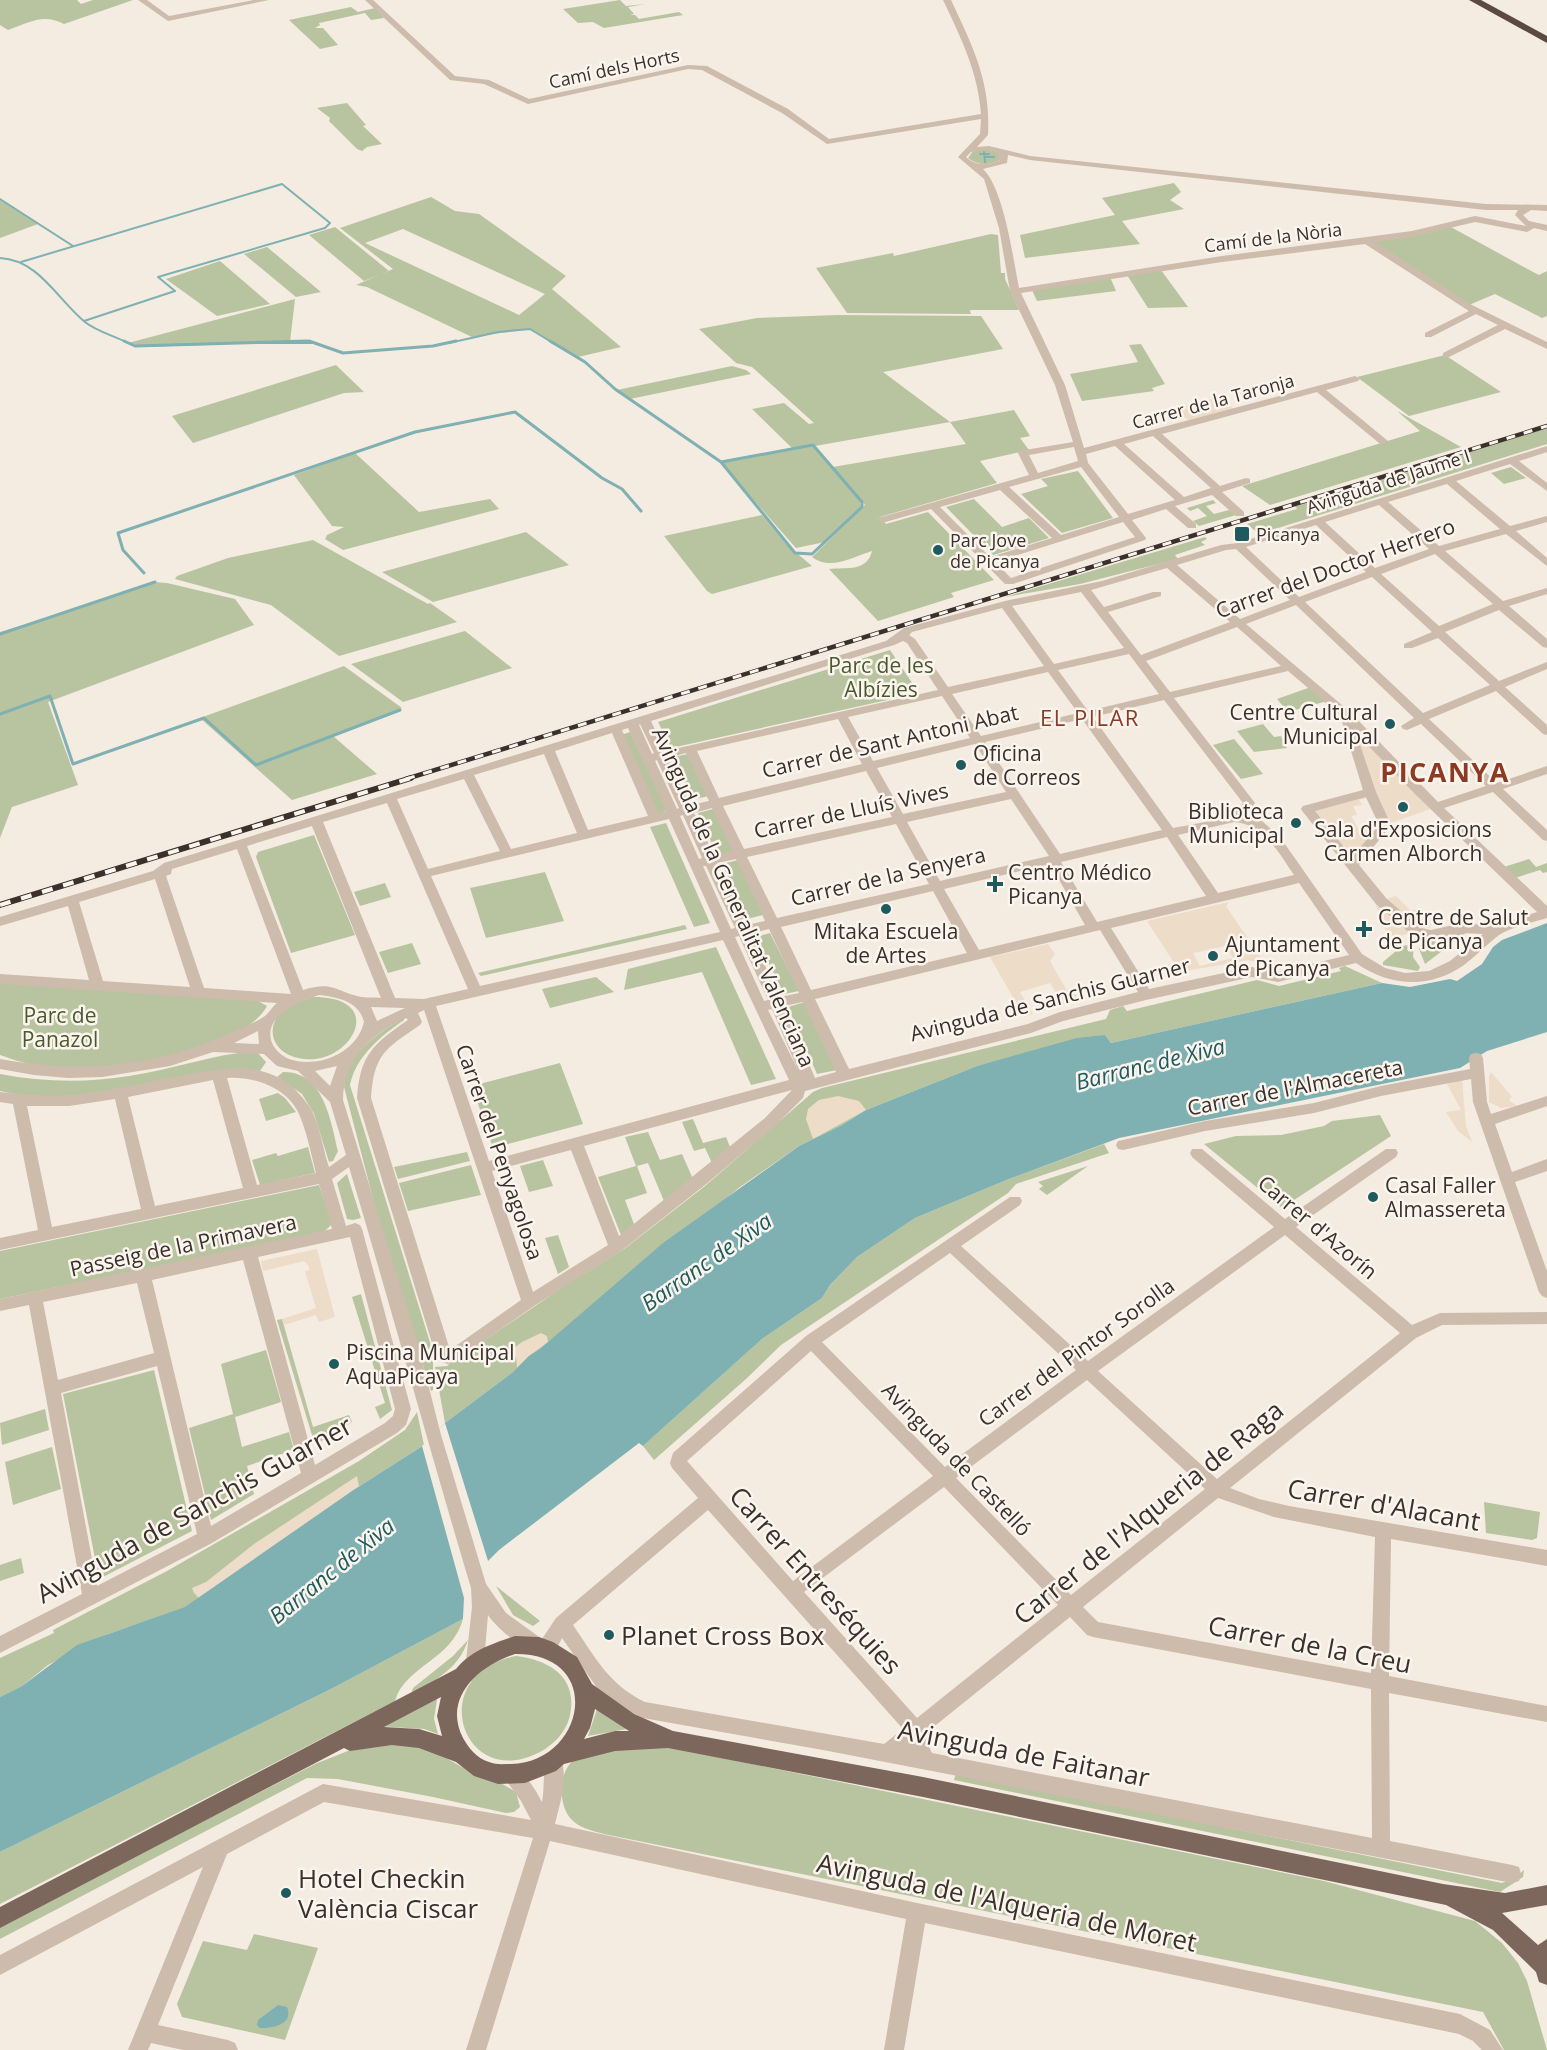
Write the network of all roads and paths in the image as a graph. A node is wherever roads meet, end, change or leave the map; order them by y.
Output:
1 (142, 0) edge
2 (265, 0) edge
3 (369, 0) edge
4 (947, 0) edge
5 (1474, 0) edge
6 (1489, 0) edge
7 (1547, 31) edge
8 (1547, 40) edge
9 (985, 116) junction
10 (984, 135) junction
11 (971, 148) junction
12 (999, 151) junction
13 (997, 165) junction
14 (975, 166) junction
15 (988, 178) junction
16 (1527, 208) junction
17 (1547, 208) edge
18 (1521, 220) junction
19 (1532, 225) junction
20 (1547, 228) edge
21 (1367, 241) junction
22 (1015, 291) junction
23 (1475, 311) junction
24 (1503, 326) junction
25 (1428, 335) dead end
26 (1547, 346) edge
27 (1446, 355) dead end
28 (1355, 379) dead end
29 (1320, 390) junction
30 (1155, 433) junction
31 (1383, 441) dead end
32 (1117, 443) junction
33 (1547, 449) edge
34 (1080, 453) junction
35 (1511, 460) junction
36 (1034, 476) junction
37 (1447, 479) junction
38 (1246, 481) dead end
39 (1001, 484) junction
40 (1547, 488) edge
41 (1216, 491) junction
42 (1182, 501) junction
43 (1380, 501) junction
44 (933, 505) junction
45 (1169, 506) junction
46 (1240, 514) dead end
47 (1127, 519) junction
48 (1547, 519) edge
49 (882, 520) dead end
50 (1317, 521) junction
51 (1192, 526) dead end
52 (1508, 530) junction
53 (1059, 539) junction
54 (1239, 546) junction
55 (1438, 550) junction
56 (988, 561) junction
57 (1547, 563) edge
58 (1170, 565) junction
59 (1373, 573) junction
60 (1084, 588) junction
61 (1547, 591) edge
62 (1157, 594) dead end
63 (1297, 602) junction
64 (1005, 604) junction
65 (1501, 605) junction
66 (1101, 611) junction
67 (1238, 623) junction
68 (1438, 632) junction
69 (899, 638) junction
70 (1547, 645) edge
71 (1408, 646) dead end
72 (1134, 655) junction
73 (1547, 666) edge
74 (1291, 667) junction
75 (1051, 668) junction
76 (1497, 686) junction
77 (942, 693) junction
78 (1167, 697) junction
79 (1345, 714) junction
80 (841, 715) junction
81 (1086, 716) junction
82 (1422, 719) junction
83 (638, 721) junction
84 (1407, 726) dead end
85 (616, 729) junction
86 (1547, 731) edge
87 (974, 740) junction
88 (548, 749) junction
89 (690, 749) junction
90 (655, 757) junction
91 (870, 765) junction
92 (1547, 770) edge
93 (468, 775) junction
94 (1493, 787) junction
95 (1370, 792) junction
96 (1010, 795) junction
97 (391, 799) junction
98 (715, 802) junction
99 (1436, 807) junction
100 (680, 811) junction
101 (656, 818) junction
102 (1234, 818) junction
103 (900, 819) junction
104 (318, 825) junction
105 (1170, 832) junction
106 (584, 835) junction
107 (1547, 837) edge
108 (243, 849) junction
109 (507, 854) junction
110 (741, 854) junction
111 (1052, 859) junction
112 (710, 860) junction
113 (695, 864) junction
114 (1352, 865) junction
115 (159, 872) junction
116 (424, 874) junction
117 (1301, 878) junction
118 (937, 886) junction
119 (1214, 898) junction
120 (72, 899) junction
121 (1546, 913) edge
122 (0, 922) edge
123 (771, 925) junction
124 (1098, 926) junction
125 (743, 931) junction
126 (1496, 931) junction
127 (728, 934) junction
128 (975, 955) junction
129 (1358, 958) junction
130 (0, 979) edge
131 (97, 985) junction
132 (198, 991) junction
133 (476, 992) junction
134 (1146, 995) junction
135 (805, 996) junction
136 (293, 997) junction
137 (360, 1002) junction
138 (776, 1003) junction
139 (390, 1004) junction
140 (760, 1007) junction
141 (430, 1009) junction
142 (410, 1011) junction
143 (265, 1021) junction
144 (367, 1033) junction
145 (213, 1049) junction
146 (269, 1050) junction
147 (347, 1056) junction
148 (284, 1063) junction
149 (0, 1064) edge
150 (301, 1066) junction
151 (844, 1074) junction
152 (219, 1075) junction
153 (270, 1079) junction
154 (801, 1084) junction
155 (120, 1093) junction
156 (758, 1095) junction
157 (0, 1097) edge
158 (336, 1100) junction
159 (19, 1101) junction
160 (1547, 1101) edge
161 (1488, 1121) junction
162 (770, 1122) junction
163 (576, 1144) junction
164 (1123, 1145) dead end
165 (1391, 1153) dead end
166 (1197, 1154) dead end
167 (353, 1157) junction
168 (1547, 1165) edge
169 (483, 1168) junction
170 (325, 1177) junction
171 (1508, 1179) junction
172 (252, 1192) junction
173 (1015, 1201) dead end
174 (149, 1212) junction
175 (374, 1225) junction
176 (1284, 1226) junction
177 (348, 1231) junction
178 (46, 1234) junction
179 (0, 1244) edge
180 (951, 1245) junction
181 (616, 1247) junction
182 (249, 1253) junction
183 (142, 1276) junction
184 (1547, 1292) edge
185 (34, 1298) junction
186 (529, 1302) junction
187 (0, 1305) edge
188 (1547, 1318) edge
189 (1411, 1333) junction
190 (812, 1341) junction
191 (161, 1358) junction
192 (1087, 1370) junction
193 (51, 1389) junction
194 (310, 1476) junction
195 (945, 1476) junction
196 (1216, 1489) junction
197 (709, 1499) junction
198 (1383, 1531) junction
199 (206, 1538) junction
200 (1547, 1558) edge
201 (479, 1588) junction
202 (790, 1592) junction
203 (91, 1598) junction
204 (1071, 1607) junction
205 (562, 1624) junction
206 (0, 1645) edge
207 (542, 1647) junction
208 (475, 1661) junction
209 (570, 1664) junction
210 (461, 1676) junction
211 (1380, 1683) junction
212 (584, 1689) junction
213 (1547, 1714) edge
214 (917, 1731) junction
215 (673, 1740) junction
216 (329, 1746) junction
217 (886, 1754) junction
218 (462, 1755) junction
219 (559, 1758) junction
220 (927, 1762) junction
221 (512, 1776) junction
222 (544, 1831) junction
223 (220, 1848) junction
224 (1381, 1850) junction
225 (1512, 1874) dead end
226 (1443, 1894) junction
227 (1547, 1895) edge
228 (917, 1912) junction
229 (0, 1918) edge
230 (1546, 1963) edge
231 (0, 1965) edge
232 (141, 2041) edge
233 (228, 2050) edge
234 (476, 2050) edge
235 (894, 2050) edge
236 (1493, 2050) edge

1 - 2 street
3 - 9 street, Camí dels Horts
4 - 9 street
5 - 8 highway
6 - 7 highway
9 - 10 street
10 - 11 street
10 - 12 street
11 - 12 street
11 - 14 street
12 - 13 street
12 - 16 street
13 - 14 street
13 - 15 street
13 - 18 street
14 - 15 street
15 - 22 street
16 - 17 street
16 - 18 street
18 - 19 street
19 - 20 street
19 - 21 street, Camí de la Nòria
21 - 22 street, Camí de la Nòria
21 - 23 street
22 - 34 street
23 - 24 street
23 - 25 street
24 - 26 street
24 - 27 street
28 - 29 street, Carrer de la Taronja
29 - 30 street, Carrer de la Taronja
29 - 31 street
30 - 32 street, Carrer de la Taronja
30 - 41 street
32 - 34 street, Carrer de la Taronja
32 - 42 street
33 - 35 street, Avinguda de Jaume I
34 - 36 street, Carrer de la Taronja
34 - 36 street
34 - 47 street
35 - 37 street, Avinguda de Jaume I
35 - 40 street
36 - 39 street, Carrer de la Taronja
37 - 43 street, Avinguda de Jaume I
37 - 52 street
38 - 41 street
39 - 44 street, Carrer de la Taronja
39 - 53 street
41 - 42 street
41 - 46 street
42 - 45 street
43 - 50 street, Avinguda de Jaume I
43 - 55 street
44 - 49 street, Carrer de la Taronja
44 - 56 street
45 - 47 street
45 - 51 street
47 - 53 street
47 - 56 street
48 - 52 street, Carrer del Doctor Herrero
50 - 54 street, Avinguda de Jaume I
50 - 59 street
52 - 55 street, Carrer del Doctor Herrero
52 - 57 street
53 - 56 street
54 - 58 street, Avinguda de Jaume I
54 - 63 street
55 - 59 street, Carrer del Doctor Herrero
55 - 65 street
58 - 60 street, Avinguda de Jaume I
58 - 67 street
59 - 63 street, Carrer del Doctor Herrero
59 - 68 street
60 - 64 street, Avinguda de Jaume I
60 - 66 street
61 - 65 street
62 - 66 street
63 - 67 street, Carrer del Doctor Herrero
63 - 82 street
64 - 69 street, Avinguda de Jaume I
64 - 75 street
65 - 68 street
65 - 70 street
66 - 72 street
67 - 72 street, Carrer del Doctor Herrero
67 - 74 street
68 - 71 street
68 - 76 street
69 - 77 street
69 - 83 street, Avinguda de Jaume I
72 - 75 street, Carrer del Doctor Herrero
72 - 78 street
73 - 76 street
74 - 78 street, Carrer de Sant Antoni Abat
74 - 79 street
75 - 77 street, Carrer del Doctor Herrero
75 - 81 street
76 - 82 street
76 - 86 street
77 - 80 street, Carrer del Doctor Herrero
77 - 87 street
78 - 81 street, Carrer de Sant Antoni Abat
78 - 102 street
79 - 95 street
79 - 99 street
80 - 89 street, Carrer del Doctor Herrero
80 - 91 street
81 - 87 street, Carrer de Sant Antoni Abat
81 - 105 street
82 - 84 street
82 - 94 street
83 - 85 street, Avinguda de Jaume I
83 - 90 street, Avinguda de la Generalitat Valenciana
85 - 88 street, Avinguda de Jaume I
85 - 101 street, Avinguda de la Generalitat Valenciana
87 - 91 street, Carrer de Sant Antoni Abat
87 - 96 street
88 - 93 street, Avinguda de Jaume I
88 - 106 street
89 - 90 street, Carrer del Doctor Herrero
89 - 98 street, Avinguda de la Generalitat Valenciana
90 - 100 street, Avinguda de la Generalitat Valenciana
91 - 98 street, Carrer de Sant Antoni Abat
91 - 103 street
92 - 94 street
93 - 97 street, Avinguda de Jaume I
93 - 109 street
94 - 99 street
94 - 107 street
95 - 114 street
95 - 114 street
96 - 103 street, Carrer de Lluís Vives
96 - 111 street
97 - 104 street
97 - 115 street
97 - 116 street
98 - 100 street, Carrer de Sant Antoni Abat
98 - 110 street, Avinguda de la Generalitat Valenciana
99 - 121 street
100 - 101 street, Carrer de Sant Antoni Abat
100 - 112 street, Avinguda de la Generalitat Valenciana
100 - 113 street, Avinguda de la Generalitat Valenciana
101 - 106 street, Carrer de Sant Antoni Abat
102 - 105 street, Carrer de la Senyera
102 - 117 street
103 - 110 street, Carrer de Lluís Vives
103 - 118 street
104 - 108 street
104 - 139 street
105 - 111 street, Carrer de la Senyera
105 - 119 street
106 - 109 street, Carrer de Sant Antoni Abat
108 - 115 street
108 - 136 street
109 - 116 street, Carrer de Sant Antoni Abat
110 - 112 street, Carrer de Lluís Vives
110 - 123 street, Avinguda de la Generalitat Valenciana
111 - 118 street, Carrer de la Senyera
111 - 124 street
112 - 113 street, Carrer de Lluís Vives
112 - 125 street, Avinguda de la Generalitat Valenciana
113 - 127 street, Avinguda de la Generalitat Valenciana
114 - 126 street
115 - 120 street
115 - 132 street
116 - 133 street
117 - 119 street
117 - 129 street
118 - 123 street, Carrer de la Senyera
118 - 128 street
119 - 124 street
120 - 122 street
120 - 131 street
121 - 126 street
123 - 125 street, Carrer de la Senyera
123 - 135 street, Avinguda de la Generalitat Valenciana
124 - 128 street
124 - 134 street
125 - 127 street, Carrer de la Senyera
125 - 138 street, Avinguda de la Generalitat Valenciana
126 - 129 street
127 - 133 street, Carrer de la Senyera
127 - 140 street, Avinguda de la Generalitat Valenciana
128 - 135 street
129 - 134 street, Avinguda de Sanchis Guarner
130 - 131 street
131 - 132 street
132 - 136 street
133 - 141 street, Carrer de la Senyera
134 - 151 street, Avinguda de Sanchis Guarner
135 - 138 street
135 - 151 street, Avinguda de la Generalitat Valenciana
136 - 137 street
136 - 143 street
137 - 139 street, Carrer de la Senyera
137 - 144 street
138 - 140 street
138 - 154 street, Avinguda de la Generalitat Valenciana
139 - 141 street, Carrer de la Senyera
140 - 154 street, Avinguda de la Generalitat Valenciana
141 - 142 street, Carrer de la Senyera
141 - 169 street, Carrer del Penyagolosa
142 - 144 street, Carrer de la Senyera
142 - 186 street
143 - 145 street
143 - 146 street
144 - 147 street
145 - 146 street
145 - 149 street
146 - 148 street
147 - 150 street
147 - 158 street
148 - 150 street
148 - 153 street
150 - 158 street
151 - 154 street, Avinguda de Sanchis Guarner
152 - 153 street
152 - 155 street
152 - 172 street
153 - 170 street
154 - 156 street, Avinguda de Sanchis Guarner
154 - 162 street
155 - 159 street
155 - 174 street
156 - 162 street
156 - 163 street, Avinguda de Sanchis Guarner
157 - 159 street
158 - 167 street
159 - 178 street
160 - 161 street
161 - 164 street, Carrer de l'Almacereta
161 - 171 street
162 - 181 street
163 - 169 street, Avinguda de Sanchis Guarner
163 - 181 street
165 - 176 street, Carrer del Pintor Sorolla
166 - 176 street, Carrer d'Azorín
167 - 170 street, Passeig de la Primavera
167 - 175 street
168 - 171 street
169 - 186 street, Carrer del Penyagolosa
170 - 172 street, Passeig de la Primavera
170 - 177 street
171 - 184 street
172 - 174 street, Passeig de la Primavera
173 - 180 street
174 - 178 street, Passeig de la Primavera
175 - 177 street, Passeig de la Primavera
175 - 201 street
176 - 189 street, Carrer d'Azorín
176 - 192 street, Carrer del Pintor Sorolla
177 - 182 street, Passeig de la Primavera
177 - 194 street, Avinguda de Sanchis Guarner
178 - 179 street, Passeig de la Primavera
180 - 190 street
180 - 192 street, Carrer d'Alacant
181 - 186 street
182 - 183 street, Passeig de la Primavera
182 - 194 street
183 - 185 street, Passeig de la Primavera
183 - 191 street
185 - 187 street, Passeig de la Primavera
185 - 193 street
188 - 189 street, Carrer de l'Alqueria de Raga
189 - 196 street, Carrer de l'Alqueria de Raga
190 - 195 street, Avinguda de Castelló
190 - 197 street, Carrer Entreséquies
191 - 193 street
191 - 199 street
192 - 195 street, Carrer del Pintor Sorolla
192 - 196 street, Carrer d'Alacant
193 - 203 street
194 - 199 street, Avinguda de Sanchis Guarner
195 - 202 street, Carrer del Pintor Sorolla
195 - 204 street, Avinguda de Castelló
196 - 198 street, Carrer d'Alacant
196 - 204 street, Carrer de l'Alqueria de Raga
197 - 202 street, Carrer Entreséquies
197 - 205 street
198 - 200 street, Carrer d'Alacant
198 - 211 street
199 - 203 street, Avinguda de Sanchis Guarner
201 - 207 street
201 - 208 street
202 - 214 street, Carrer Entreséquies
203 - 206 street, Avinguda de Sanchis Guarner
204 - 211 street, Carrer de la Creu
204 - 214 street, Carrer de l'Alqueria de Raga
205 - 207 street
205 - 209 street
205 - 217 street, Avinguda de Faitanar
207 - 208 main road
207 - 209 main road
208 - 210 main road
209 - 212 main road
210 - 216 main road
210 - 218 main road
211 - 213 street, Carrer de la Creu
211 - 224 street
212 - 215 main road
212 - 219 main road
214 - 217 street, Carrer de l'Alqueria de Raga
214 - 220 street
215 - 219 main road
215 - 226 main road
216 - 218 main road
216 - 229 main road
217 - 220 street, Avinguda de Faitanar
218 - 221 main road
219 - 221 main road
219 - 222 street
220 - 224 street, Avinguda de Faitanar
221 - 222 street
222 - 223 street, Avinguda de l'Alqueria de Moret
222 - 228 street, Avinguda de l'Alqueria de Moret
222 - 234 street
223 - 231 street, Avinguda de l'Alqueria de Moret
223 - 232 street
224 - 225 street, Avinguda de Faitanar
226 - 227 main road
226 - 230 main road
228 - 235 street
228 - 236 street, Avinguda de l'Alqueria de Moret
232 - 233 street

